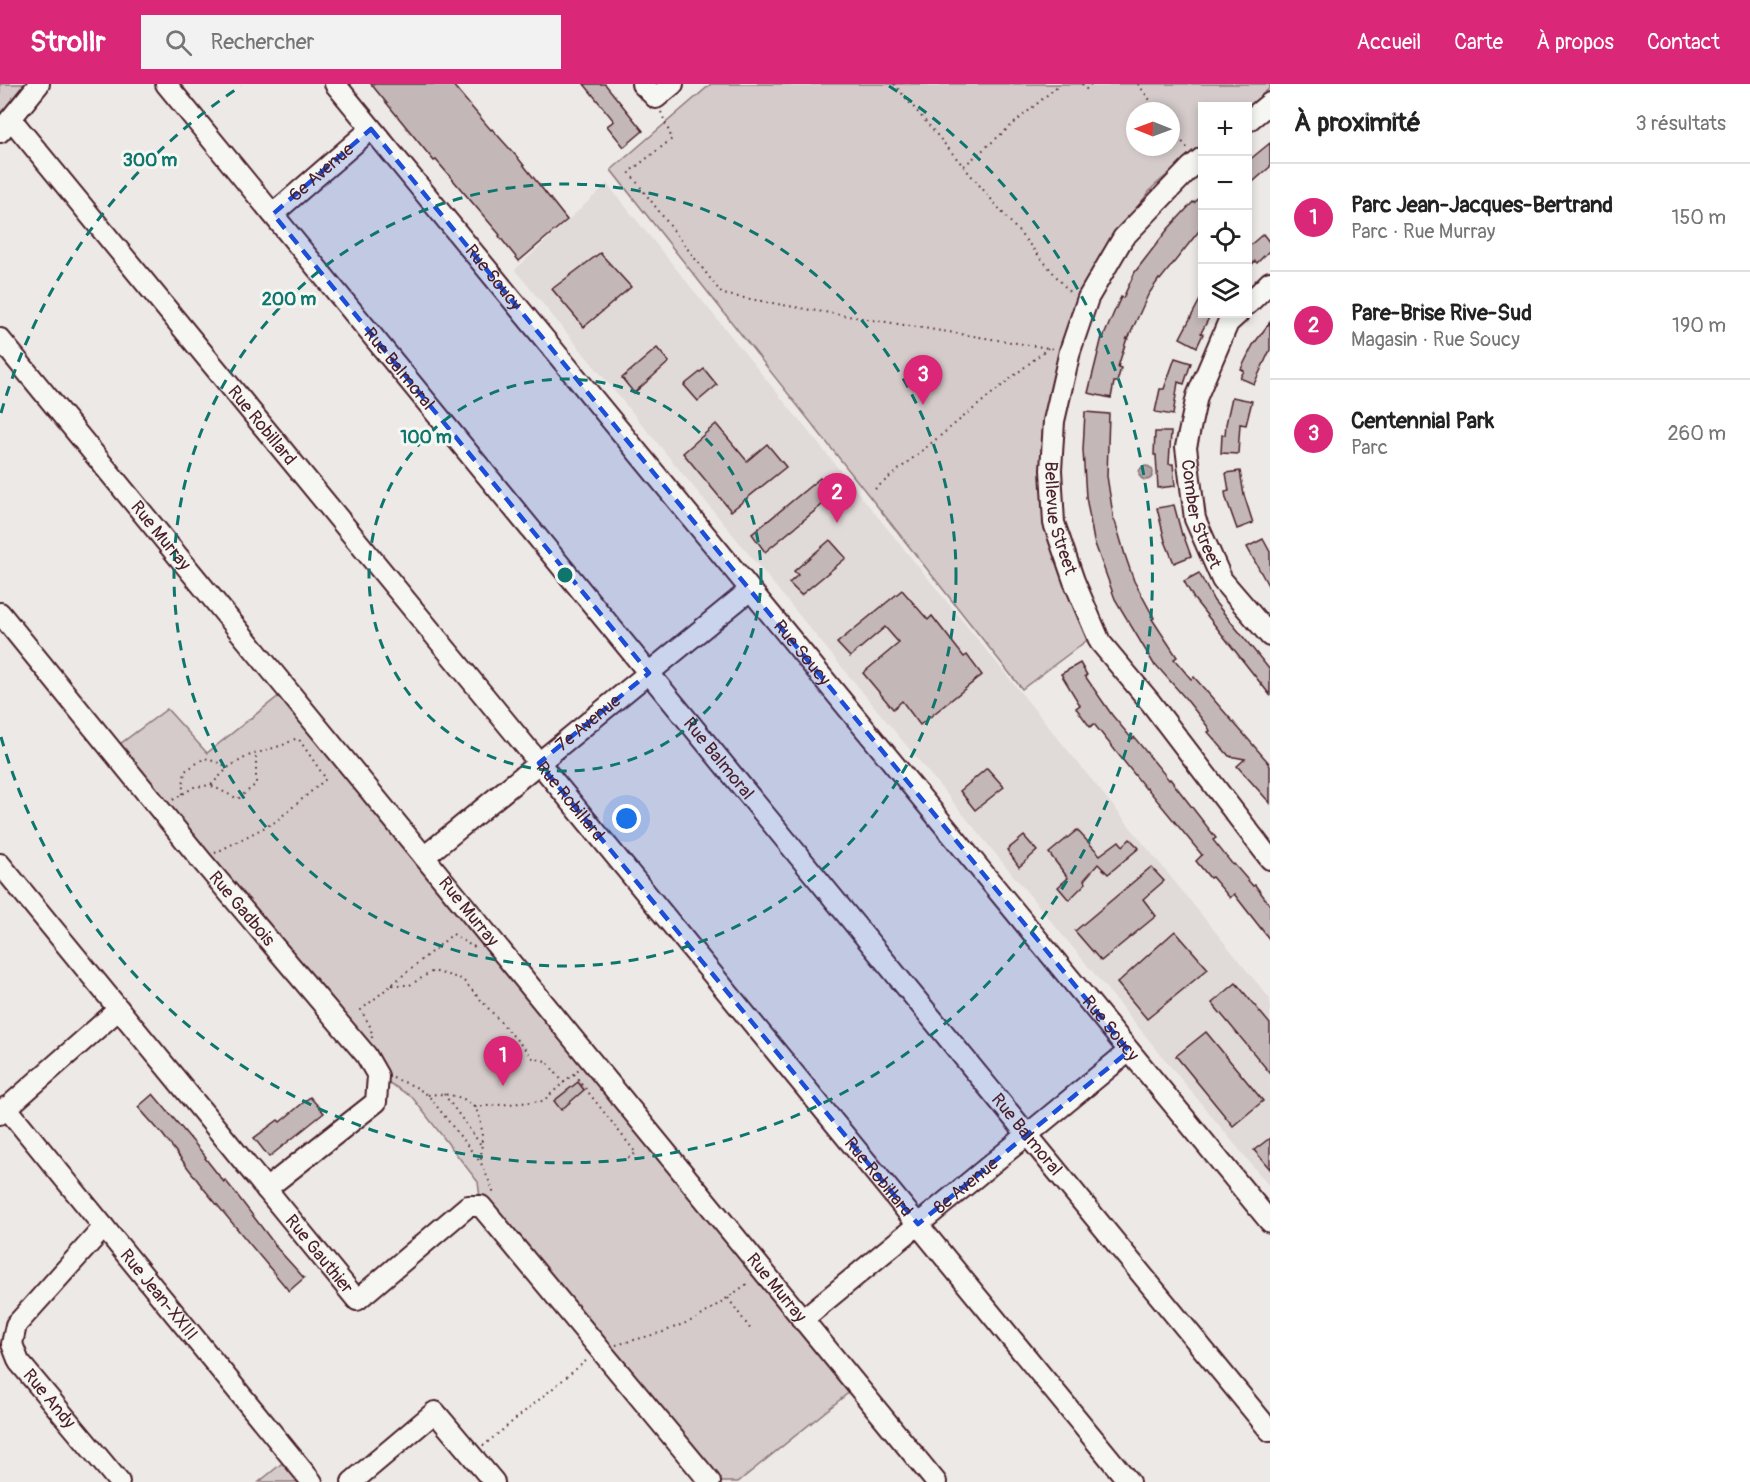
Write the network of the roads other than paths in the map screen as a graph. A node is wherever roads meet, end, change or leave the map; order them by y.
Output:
1 (39, 84) edge
2 (166, 84) edge
3 (335, 84) edge
4 (673, 84) edge
5 (649, 91) edge
6 (1270, 103) edge
7 (1252, 118) edge
8 (6, 126) edge
9 (371, 129) junction
10 (1198, 163) edge
11 (273, 214) junction
12 (1270, 282) edge
13 (1252, 300) edge
14 (1234, 318) edge
15 (0, 339) edge
16 (750, 590) junction
17 (0, 613) edge
18 (1270, 636) edge
19 (649, 673) junction
20 (539, 763) junction
21 (424, 857) junction
22 (1270, 859) edge
23 (0, 864) edge
24 (119, 1009) junction
25 (1129, 1051) junction
26 (3, 1111) edge
27 (1027, 1134) junction
28 (266, 1189) junction
29 (1270, 1222) edge
30 (918, 1224) junction
31 (104, 1227) junction
32 (802, 1320) junction
33 (1270, 1431) edge
34 (119, 1482) edge
35 (312, 1482) edge
36 (352, 1482) edge
37 (494, 1482) edge
38 (710, 1482) edge
39 (936, 1482) edge
40 (1129, 1482) edge

1 - 8 street
2 - 11 street, Rue Balmoral
3 - 9 street, Rue Soucy
4 - 5 street
6 - 7 street
8 - 20 street, Rue Robillard
9 - 11 street, 6e Avenue
9 - 16 street, Rue Soucy
10 - 22 street, Bellevue Street
11 - 19 street, Rue Balmoral
12 - 13 street
14 - 18 street, Comber Street
15 - 21 street, Rue Murray
16 - 19 street, 7e Avenue
16 - 25 street, Rue Soucy
17 - 28 street, Rue Gadbois
19 - 20 street, 7e Avenue
19 - 27 street, Rue Balmoral
20 - 21 street, 7e Avenue
20 - 30 street, Rue Robillard
21 - 32 street, Rue Murray
23 - 24 street, Rue Gauthier
24 - 26 street
24 - 28 street, Rue Gauthier
25 - 27 street, 8e Avenue
25 - 29 street, Rue Soucy
26 - 31 street, Rue Jean-XXIII
27 - 30 street, 8e Avenue
27 - 33 street, Rue Balmoral
28 - 38 street, Rue Gauthier
30 - 32 street, 8e Avenue
30 - 40 street, Rue Robillard
31 - 34 street, Rue Andy
31 - 35 street, Rue Jean-XXIII
32 - 39 street, Rue Murray
36 - 37 street

